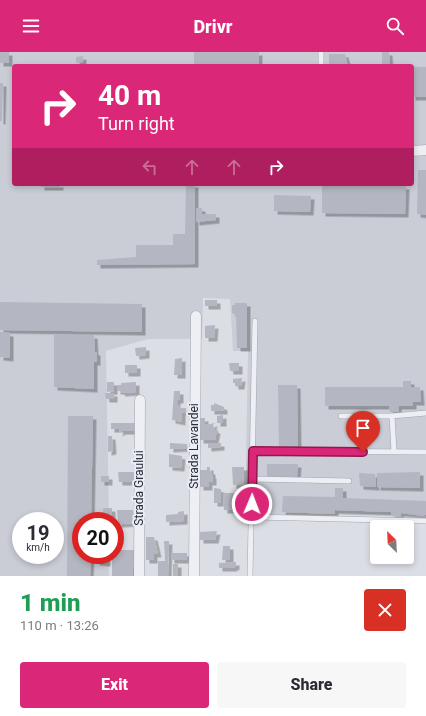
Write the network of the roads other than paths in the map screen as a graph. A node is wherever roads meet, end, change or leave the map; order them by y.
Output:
1 (321, 52) edge
2 (320, 64) edge
3 (426, 150) edge
4 (414, 151) edge
5 (196, 316) dead end
6 (255, 321) dead end
7 (140, 400) dead end
8 (426, 413) edge
9 (341, 416) dead end
10 (392, 416) junction
11 (253, 451) junction
12 (394, 452) junction
13 (426, 452) edge
14 (253, 479) junction
15 (349, 481) dead end
16 (252, 517) junction
17 (426, 521) edge
18 (139, 576) edge
19 (194, 576) edge
20 (250, 576) edge

1 - 2 lane
3 - 4 street
5 - 19 street, Strada Lavandei
6 - 11 lane
7 - 18 street, Strada Graului
8 - 10 lane
9 - 10 lane
10 - 12 lane
11 - 12 lane
11 - 14 lane
12 - 13 lane
14 - 15 lane
14 - 16 lane
16 - 17 lane
16 - 20 lane

